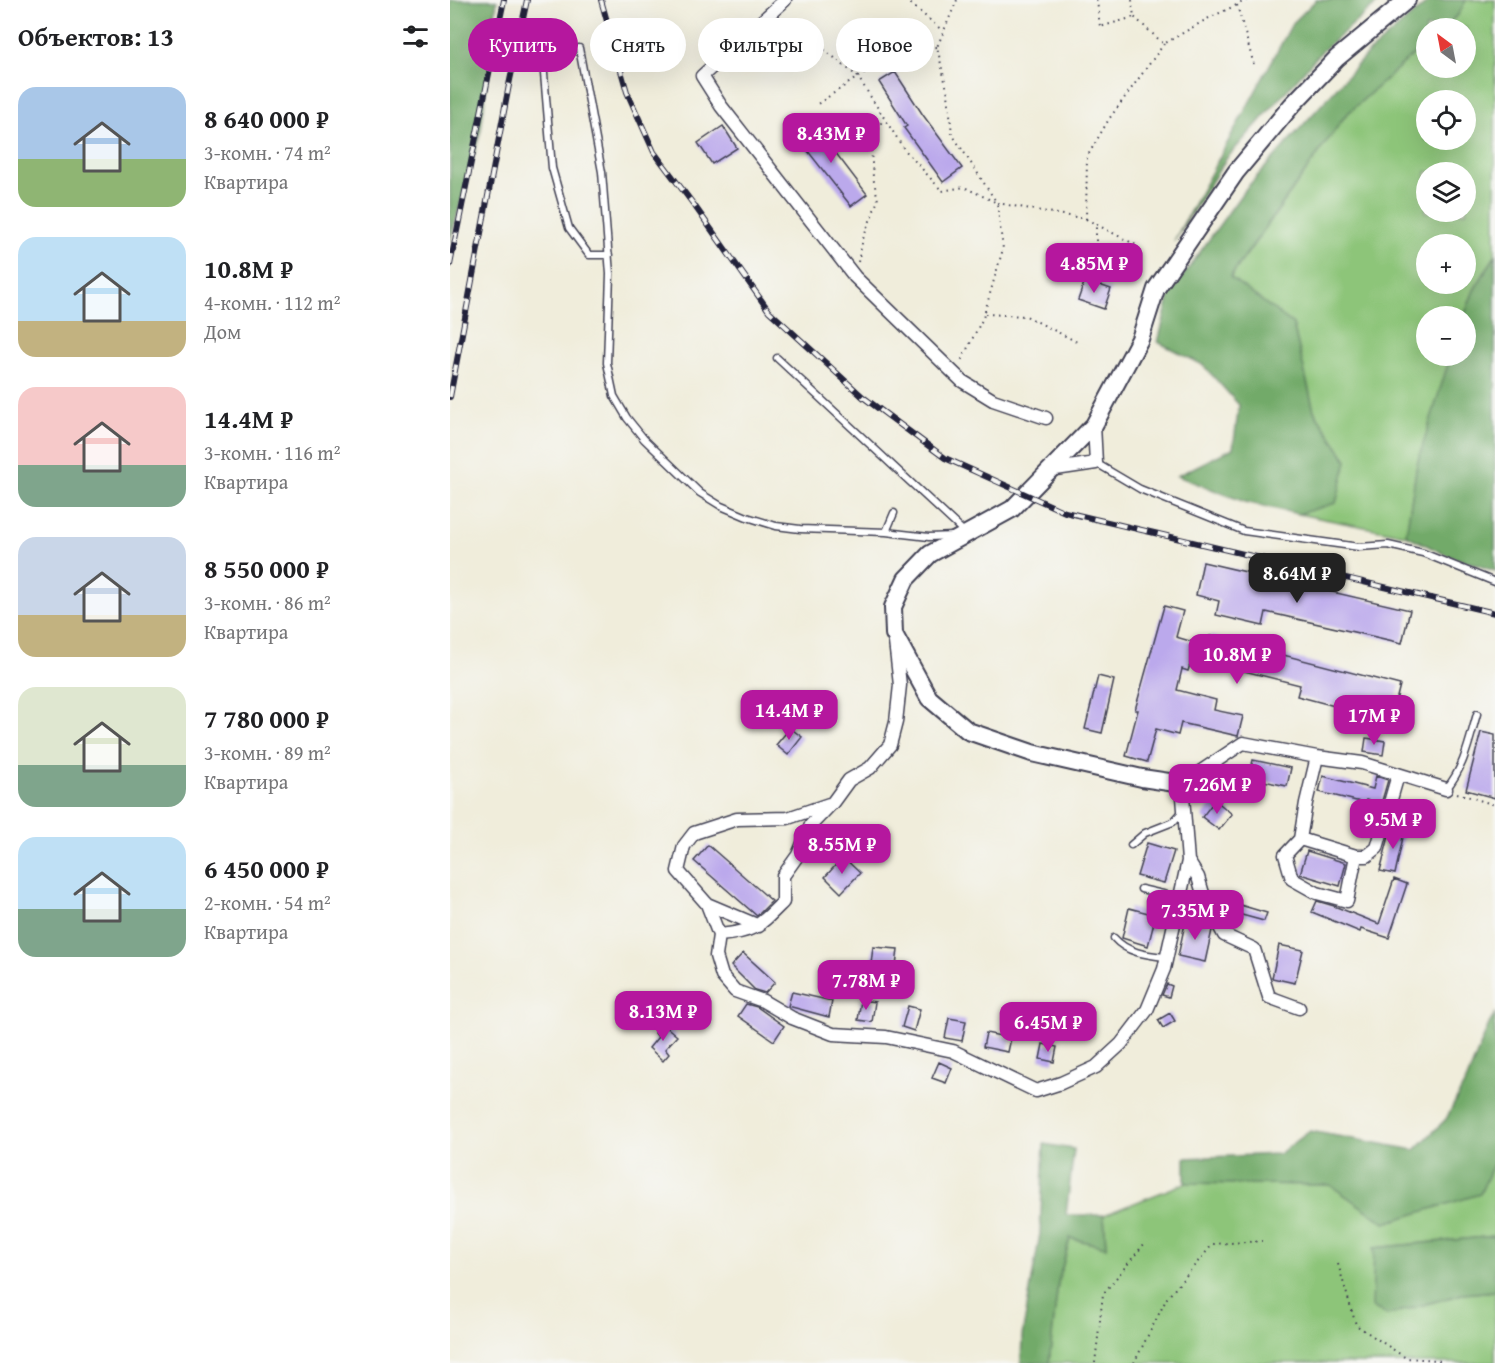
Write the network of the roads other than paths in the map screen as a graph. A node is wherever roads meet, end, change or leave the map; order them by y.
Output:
1 (785, 0) edge
2 (1407, 0) edge
3 (579, 48) dead end
4 (544, 72) edge
5 (609, 255) junction
6 (777, 357) dead end
7 (1046, 418) dead end
8 (1094, 425) junction
9 (1096, 464) junction
10 (1048, 470) junction
11 (894, 513) dead end
12 (886, 532) junction
13 (966, 535) junction
14 (929, 537) junction
15 (930, 554) junction
16 (1495, 582) edge
17 (894, 634) junction
18 (1477, 714) dead end
19 (1317, 757) junction
20 (1398, 776) junction
21 (1182, 784) junction
22 (1446, 789) joint
23 (833, 802) junction
24 (1185, 808) junction
25 (1300, 839) junction
26 (1131, 845) dead end
27 (1356, 856) junction
28 (1188, 861) junction
29 (1141, 889) dead end
30 (1180, 898) junction
31 (707, 904) junction
32 (759, 926) junction
33 (719, 935) junction
34 (1114, 938) dead end
35 (1165, 957) junction
36 (1299, 1008) dead end

1 - 7 street
2 - 8 street
3 - 5 lane
4 - 5 lane
5 - 12 lane
6 - 13 lane
8 - 9 street
8 - 10 street
9 - 10 street
9 - 16 lane
10 - 13 street
11 - 12 lane
12 - 14 lane
13 - 14 lane
13 - 15 street
14 - 15 lane
15 - 17 street
17 - 21 street
17 - 23 street
18 - 22 lane
19 - 20 street
19 - 21 street
19 - 25 street
20 - 22 street
20 - 27 street
21 - 24 street
23 - 31 street
23 - 32 street
24 - 26 lane
24 - 28 street
25 - 27 street
25 - 27 street
28 - 30 street
28 - 36 street
29 - 30 lane
30 - 35 street
31 - 32 street
31 - 33 street
32 - 33 street
33 - 35 street
34 - 35 lane

